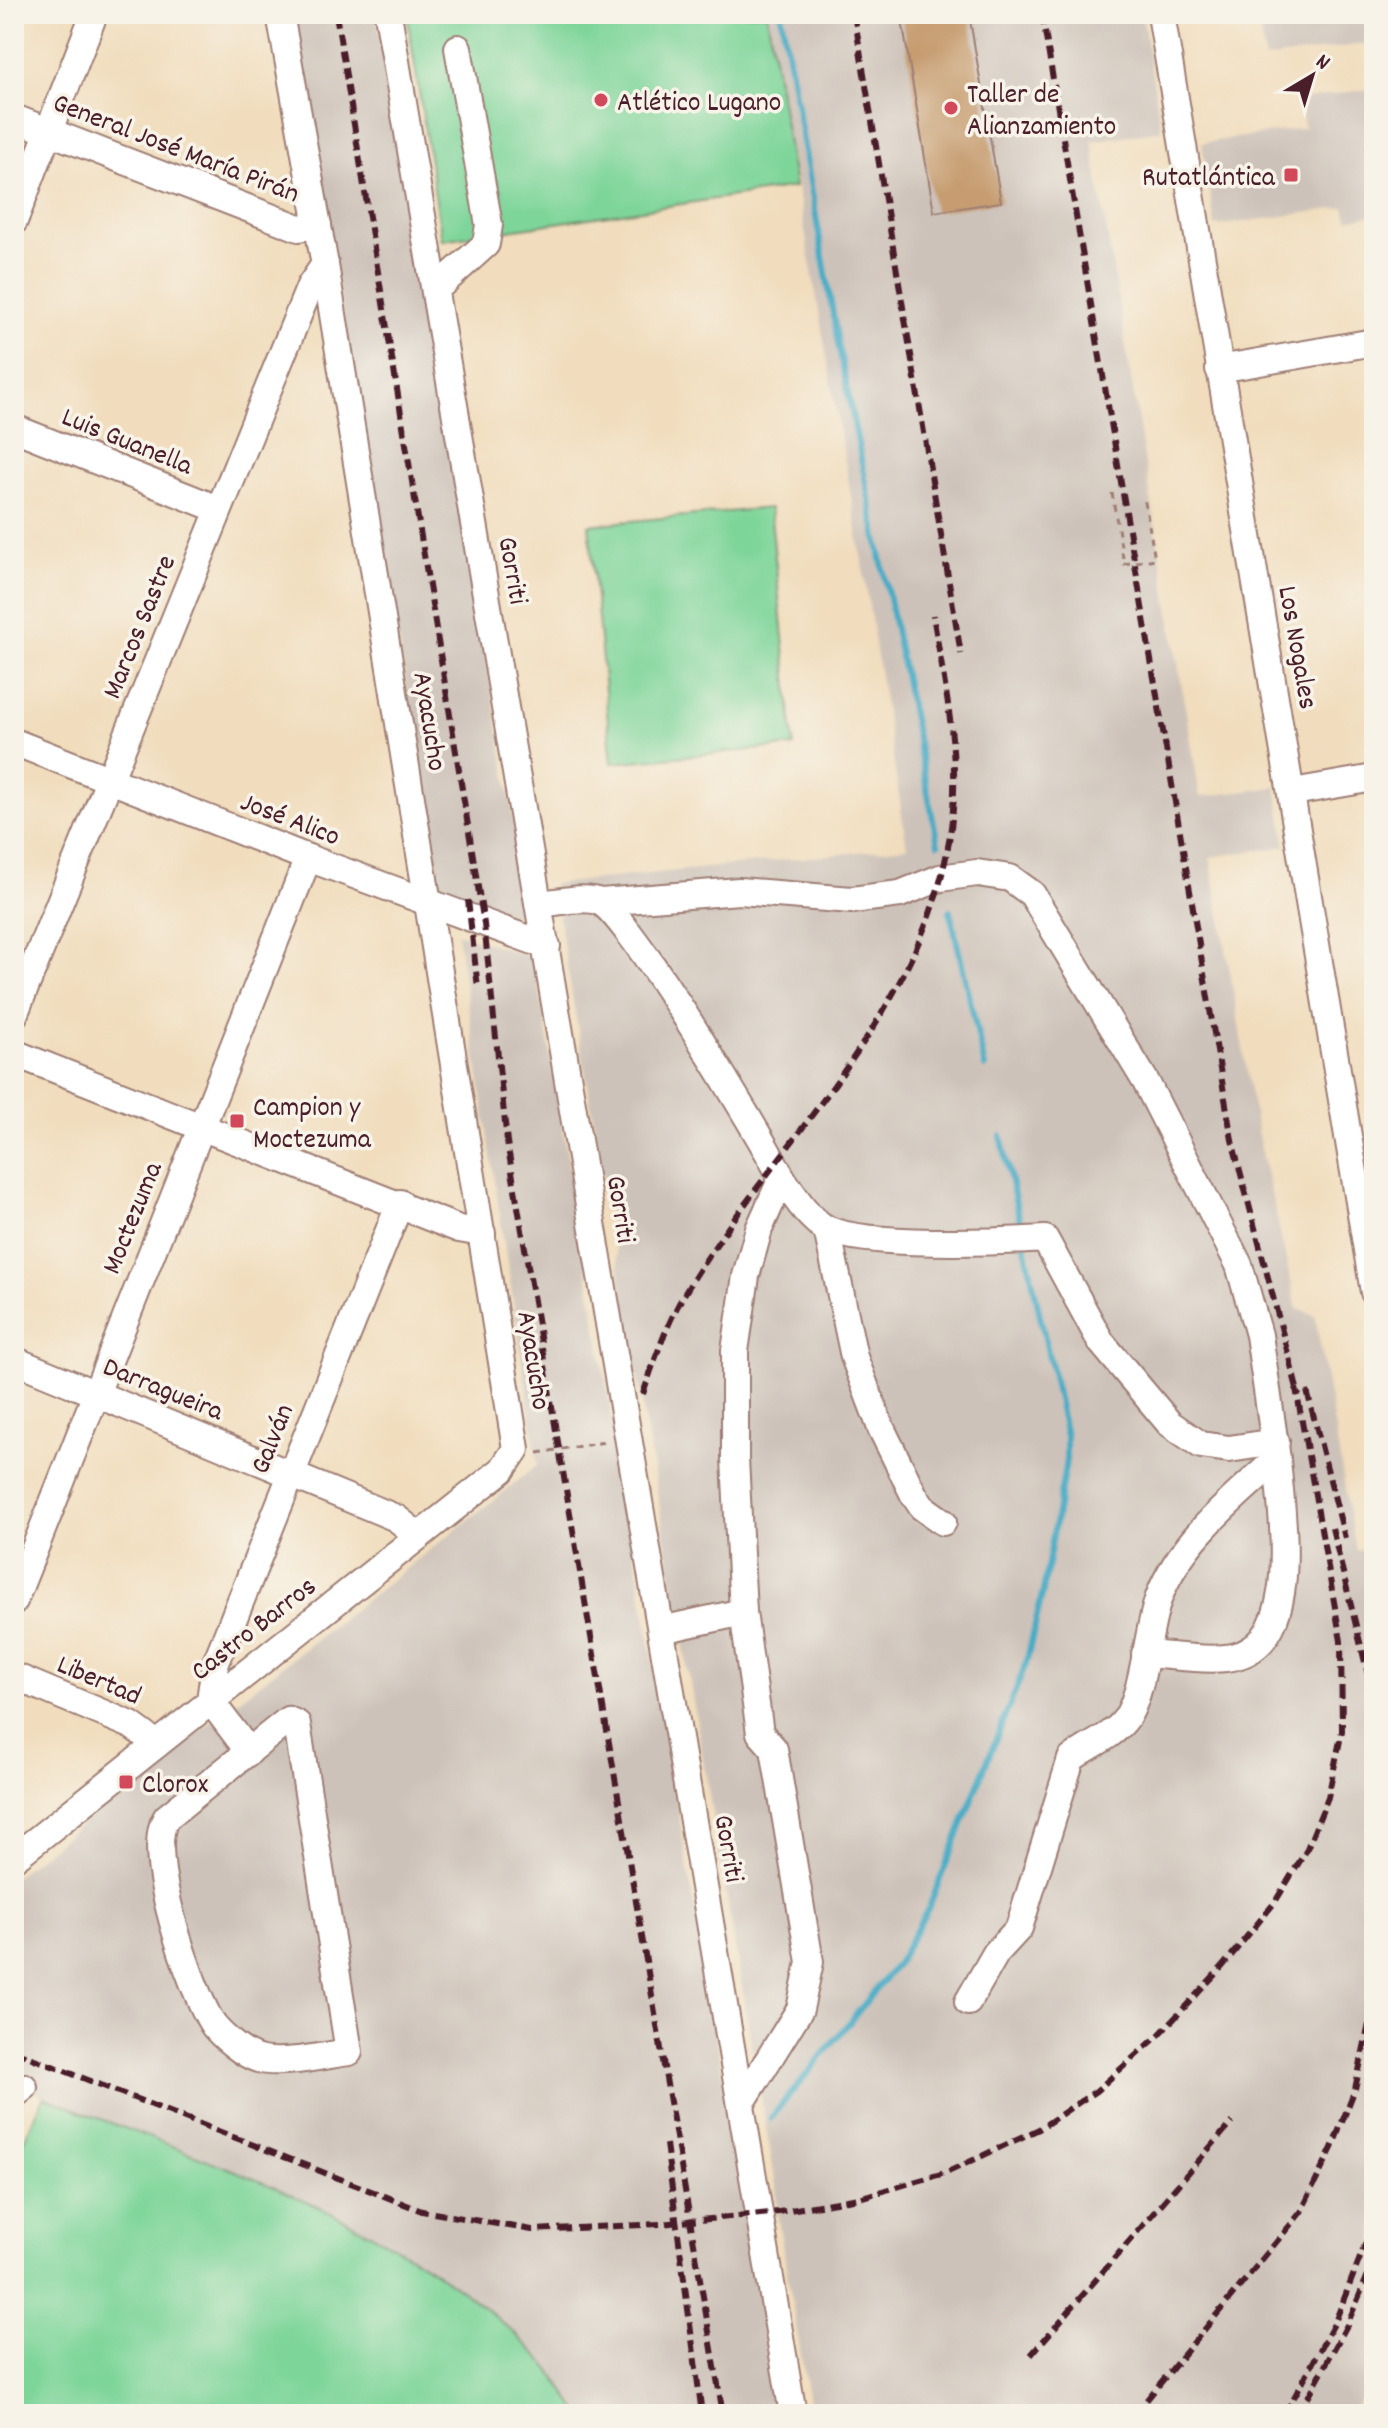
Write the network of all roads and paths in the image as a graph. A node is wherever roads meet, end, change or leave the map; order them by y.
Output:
1 (94, 14) edge
2 (280, 14) edge
3 (388, 14) edge
4 (1056, 14) edge
5 (1161, 14) edge
6 (1028, 17) edge
7 (458, 48) dead end
8 (14, 118) edge
9 (49, 131) junction
10 (14, 221) edge
11 (318, 225) junction
12 (325, 264) junction
13 (435, 290) junction
14 (1374, 342) edge
15 (1219, 369) junction
16 (14, 428) edge
17 (1112, 493) dead end
18 (1144, 497) dead end
19 (218, 509) junction
20 (14, 742) edge
21 (1374, 778) edge
22 (111, 780) junction
23 (1293, 792) junction
24 (308, 858) junction
25 (601, 902) junction
26 (429, 904) junction
27 (539, 904) junction
28 (547, 946) junction
29 (14, 1015) edge
30 (14, 1053) edge
31 (201, 1126) junction
32 (782, 1178) junction
33 (400, 1203) junction
34 (827, 1229) junction
35 (482, 1233) junction
36 (1374, 1292) edge
37 (14, 1360) edge
38 (94, 1393) junction
39 (629, 1438) junction
40 (514, 1448) junction
41 (1276, 1450) junction
42 (290, 1473) junction
43 (943, 1522) dead end
44 (419, 1536) junction
45 (14, 1601) edge
46 (743, 1612) junction
47 (661, 1630) junction
48 (1145, 1654) junction
49 (14, 1676) edge
50 (210, 1700) junction
51 (157, 1744) junction
52 (249, 1752) junction
53 (14, 1858) edge
54 (968, 2002) dead end
55 (741, 2104) junction
56 (793, 2414) edge

1 - 9 street
2 - 11 street, Ayacucho
3 - 13 street, Gorriti
4 - 6 path, bridge
5 - 15 street, Los Nogales
7 - 13 street
8 - 9 street, General José María Pirán
9 - 10 street
9 - 11 street, General José María Pirán
11 - 12 street, Ayacucho
12 - 19 street, Marcos Sastre
12 - 26 street, Ayacucho
13 - 27 street, Gorriti
14 - 15 street
15 - 23 street, Los Nogales
16 - 19 street, Luis Guanella
17 - 18 path
19 - 22 street, Marcos Sastre
20 - 22 street, José Alico
21 - 23 street
22 - 24 street, José Alico
22 - 29 street, Marcos Sastre
23 - 36 street, Los Nogales
24 - 26 street, José Alico
24 - 31 street, Moctezuma
25 - 27 street
25 - 32 street
25 - 41 street
26 - 28 street, José Alico
26 - 35 street, Ayacucho
27 - 28 street, Gorriti
28 - 39 street, Gorriti
30 - 31 street
31 - 33 street
31 - 38 street, Moctezuma
32 - 34 street
32 - 46 street
33 - 35 street
33 - 42 street, Galván
34 - 41 street
34 - 43 street
35 - 40 street, Ayacucho
37 - 38 street, Darragueira
38 - 42 street, Darragueira
38 - 45 street, Moctezuma
39 - 40 path
39 - 47 street, Gorriti
40 - 44 street, Castro Barros
41 - 48 street
41 - 48 street
42 - 44 street, Darragueira
42 - 50 street, Galván
44 - 50 street, Castro Barros
46 - 47 street
46 - 55 street
47 - 55 street, Gorriti
48 - 54 street
49 - 51 street, Libertad
50 - 51 street, Castro Barros
50 - 52 street
51 - 53 street, Castro Barros
52 - 52 street
55 - 56 street, Gorriti

